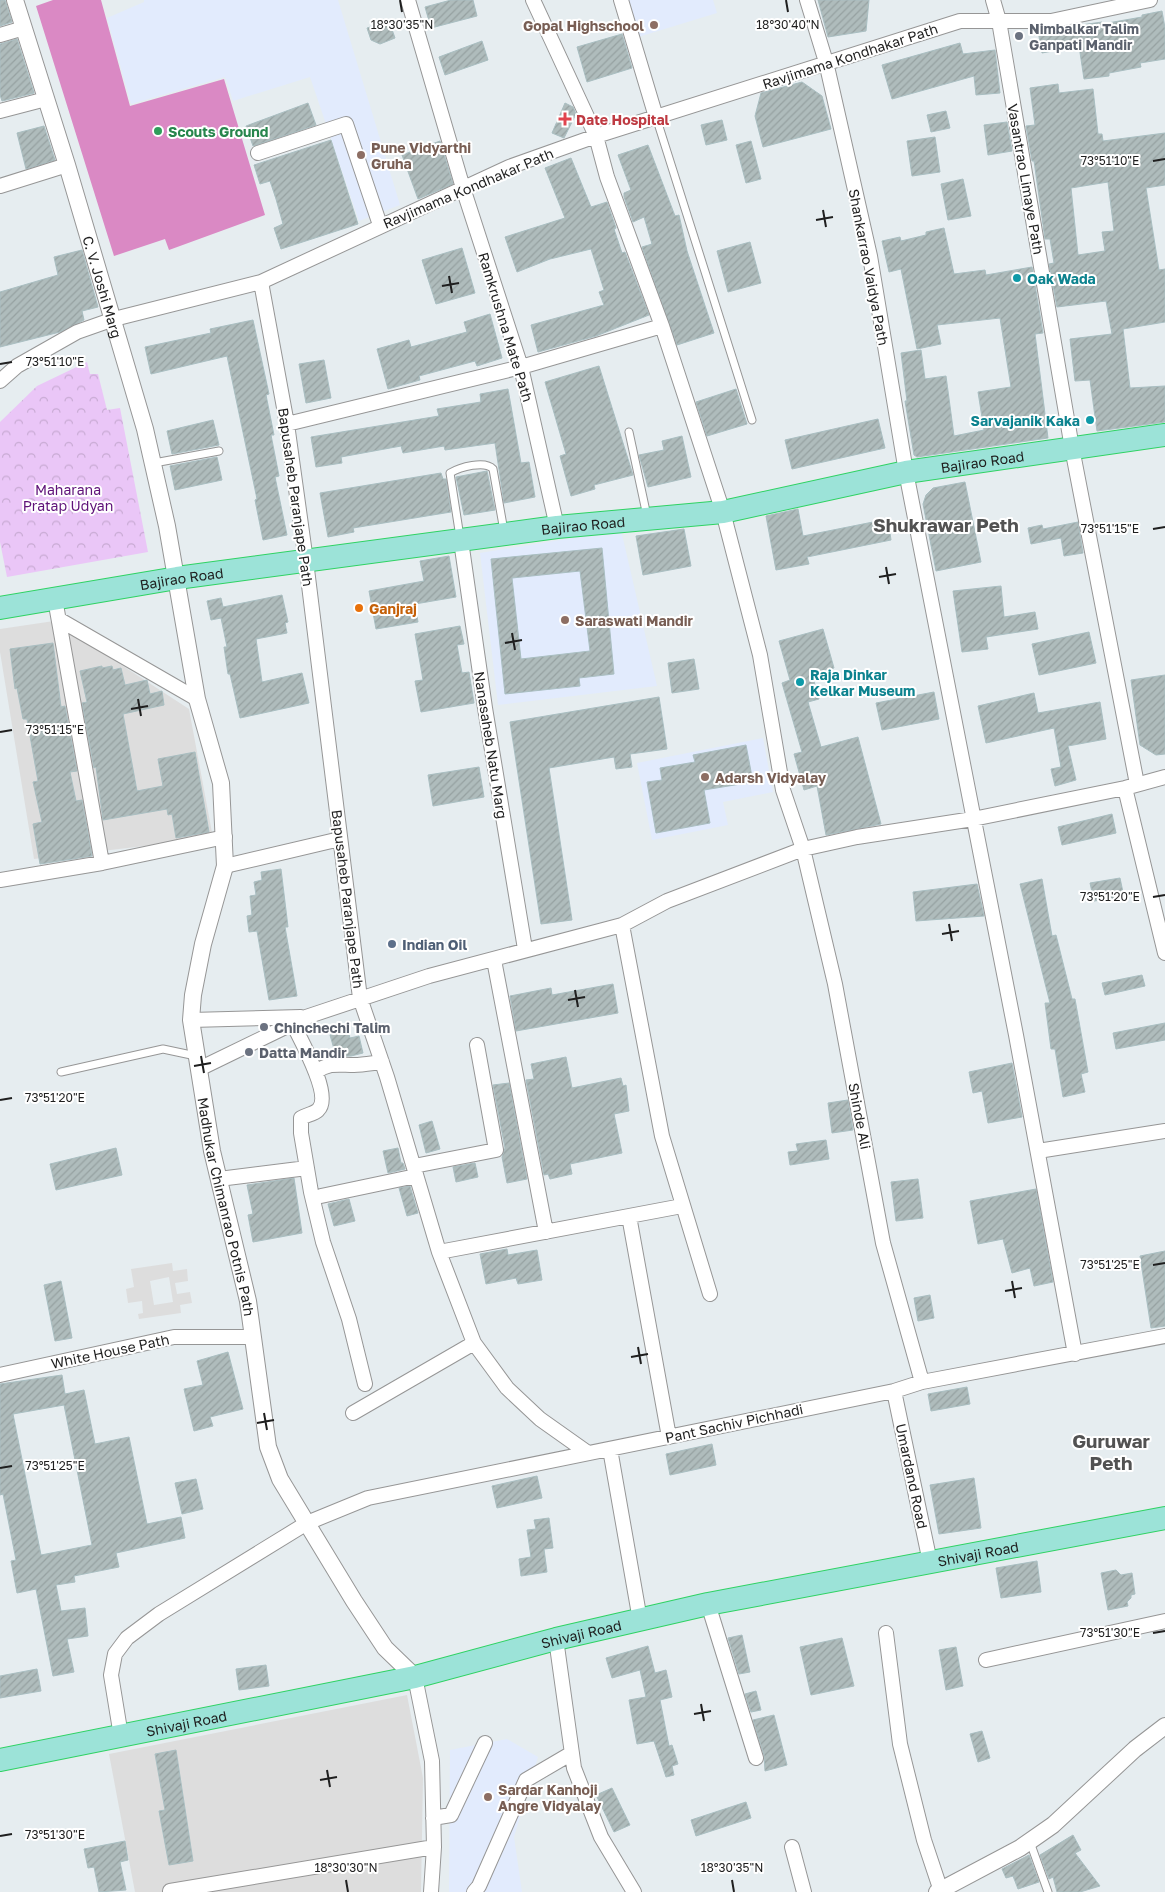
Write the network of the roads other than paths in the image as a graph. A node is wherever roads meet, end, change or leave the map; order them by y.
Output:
1 (15, 0) edge
2 (408, 0) edge
3 (533, 0) edge
4 (621, 0) edge
5 (807, 0) edge
6 (993, 0) edge
7 (1150, 0) edge
8 (999, 22) junction
9 (24, 28) junction
10 (0, 35) edge
11 (826, 62) junction
12 (46, 99) junction
13 (0, 111) edge
14 (656, 117) junction
15 (596, 136) junction
16 (258, 153) dead end
17 (67, 165) junction
18 (0, 186) edge
19 (463, 188) junction
20 (380, 225) junction
21 (260, 282) junction
22 (114, 318) junction
23 (662, 326) junction
24 (521, 367) junction
25 (0, 381) edge
26 (752, 420) dead end
27 (287, 424) junction
28 (630, 432) dead end
29 (1165, 435) edge
30 (1072, 448) junction
31 (219, 451) dead end
32 (154, 463) junction
33 (906, 472) junction
34 (723, 512) junction
35 (648, 519) junction
36 (557, 527) junction
37 (505, 534) junction
38 (461, 541) junction
39 (306, 561) junction
40 (177, 578) junction
41 (0, 608) edge
42 (57, 609) junction
43 (197, 699) junction
44 (1165, 777) edge
45 (1131, 786) junction
46 (973, 819) junction
47 (225, 837) junction
48 (340, 839) junction
49 (803, 849) junction
50 (102, 863) junction
51 (225, 866) junction
52 (0, 880) edge
53 (622, 925) junction
54 (525, 949) junction
55 (1165, 953) edge
56 (494, 960) junction
57 (360, 998) junction
58 (306, 1017) junction
59 (191, 1020) junction
60 (293, 1024) junction
61 (477, 1045) dead end
62 (198, 1062) junction
63 (382, 1062) junction
64 (61, 1072) dead end
65 (316, 1072) junction
66 (1165, 1131) edge
67 (1038, 1151) junction
68 (307, 1168) junction
69 (415, 1171) junction
70 (219, 1180) junction
71 (321, 1196) dead end
72 (682, 1206) junction
73 (629, 1216) junction
74 (546, 1232) junction
75 (439, 1252) junction
76 (710, 1294) dead end
77 (1165, 1336) edge
78 (252, 1337) junction
79 (474, 1342) junction
80 (1075, 1354) junction
81 (0, 1375) edge
82 (922, 1382) junction
83 (365, 1384) dead end
84 (894, 1391) junction
85 (353, 1413) dead end
86 (669, 1437) junction
87 (610, 1449) junction
88 (588, 1453) junction
89 (1165, 1518) edge
90 (307, 1523) junction
91 (930, 1562) junction
92 (708, 1604) junction
93 (640, 1620) junction
94 (1165, 1621) edge
95 (886, 1633) dead end
96 (556, 1638) junction
97 (986, 1660) dead end
98 (415, 1677) junction
99 (1165, 1726) edge
100 (121, 1736) junction
101 (485, 1743) dead end
102 (572, 1752) junction
103 (756, 1758) dead end
104 (0, 1760) edge
105 (433, 1818) junction
106 (1029, 1842) junction
107 (434, 1847) junction
108 (792, 1847) dead end
109 (946, 1890) edge
110 (170, 1891) dead end
111 (431, 1892) edge
112 (474, 1892) edge
113 (634, 1892) edge
114 (804, 1892) edge
115 (1048, 1892) edge

1 - 9 street, C. V. Joshi Marg
2 - 19 street, Ramkrushna Mate Path
3 - 15 street, Shinde Ali
4 - 14 street
5 - 11 street, Shankarrao Vaidya Path
6 - 8 street, Vasantrao Limaye Path
7 - 8 street, Ravjimama Kondhakar Path
8 - 11 street, Ravjimama Kondhakar Path
8 - 30 street, Vasantrao Limaye Path
9 - 10 street
9 - 12 street, C. V. Joshi Marg
11 - 14 street, Ravjimama Kondhakar Path
11 - 33 street, Shankarrao Vaidya Path
12 - 13 street
12 - 17 street, C. V. Joshi Marg
14 - 15 street, Ravjimama Kondhakar Path
14 - 26 lane
15 - 19 street, Ravjimama Kondhakar Path
15 - 23 street, Shinde Ali
16 - 20 street
17 - 18 street
17 - 22 street, C. V. Joshi Marg
19 - 20 street, Ravjimama Kondhakar Path
19 - 24 street, Ramkrushna Mate Path
20 - 21 street, Ravjimama Kondhakar Path
21 - 22 street, Ravjimama Kondhakar Path
21 - 27 street, Bapusaheb Paranjape Path
22 - 25 street, Ravjimama Kondhakar Path
22 - 32 street, C. V. Joshi Marg
23 - 24 street
23 - 34 street, Shinde Ali
24 - 27 street
24 - 36 street, Ramkrushna Mate Path
27 - 39 street, Bapusaheb Paranjape Path
28 - 35 lane
29 - 30 highway, Bajirao Road
30 - 33 highway, Bajirao Road
30 - 45 street, Vasantrao Limaye Path
31 - 32 lane
32 - 40 street, C. V. Joshi Marg
33 - 34 highway, Bajirao Road
33 - 46 street, Shankarrao Vaidya Path
34 - 35 highway, Bajirao Road
34 - 49 street, Shinde Ali
35 - 36 highway, Bajirao Road
36 - 37 highway, Bajirao Road
37 - 38 highway, Bajirao Road
37 - 38 lane
38 - 39 highway, Bajirao Road
38 - 54 street, Nanasaheb Natu Marg
39 - 40 highway, Bajirao Road
39 - 48 street, Bapusaheb Paranjape Path
40 - 42 highway, Bajirao Road
40 - 43 street, Madhukar Chimanrao Potnis Path
41 - 42 highway, Bajirao Road
42 - 43 street
42 - 50 street
43 - 47 street, Madhukar Chimanrao Potnis Path
44 - 45 street
45 - 46 street
45 - 55 street, Vasantrao Limaye Path
46 - 49 street
46 - 67 street, Shankarrao Vaidya Path
47 - 50 street
47 - 51 street, Madhukar Chimanrao Potnis Path
48 - 51 street
48 - 57 street, Bapusaheb Paranjape Path
49 - 53 street
49 - 82 street, Shinde Ali
50 - 52 street
51 - 59 street, Madhukar Chimanrao Potnis Path
53 - 54 street
53 - 72 street
54 - 56 street
56 - 57 street
56 - 74 street
57 - 58 street
57 - 63 street, Bapusaheb Paranjape Path
58 - 59 street
58 - 60 street
59 - 62 street, Madhukar Chimanrao Potnis Path
60 - 62 street
60 - 65 street
61 - 69 street
62 - 64 lane
62 - 70 street, Madhukar Chimanrao Potnis Path
63 - 65 street
63 - 69 street, Bapusaheb Paranjape Path
65 - 68 street
66 - 67 street
67 - 80 street, Shankarrao Vaidya Path
68 - 70 street
68 - 83 street
69 - 71 street
69 - 75 street, Bapusaheb Paranjape Path
70 - 78 street, Madhukar Chimanrao Potnis Path
72 - 73 street
72 - 76 street
73 - 74 street
73 - 86 street
74 - 75 street
75 - 79 street, Bapusaheb Paranjape Path
77 - 80 street, Pant Sachiv Pichhadi
78 - 81 street, White House Path
78 - 90 street, Madhukar Chimanrao Potnis Path
79 - 85 street
79 - 88 street, Bapusaheb Paranjape Path
80 - 82 street, Pant Sachiv Pichhadi
82 - 84 street, Pant Sachiv Pichhadi
84 - 86 street, Pant Sachiv Pichhadi
84 - 91 street, Umardand Road
86 - 87 street, Pant Sachiv Pichhadi
87 - 88 street, Pant Sachiv Pichhadi
87 - 93 street
88 - 90 street, Pant Sachiv Pichhadi
89 - 91 highway, Shivaji Road
90 - 98 street, Madhukar Chimanrao Potnis Path
90 - 100 street, Pant Sachiv Pichhadi
91 - 92 highway, Shivaji Road
92 - 93 highway, Shivaji Road
92 - 103 street
93 - 96 highway, Shivaji Road
94 - 97 street
95 - 109 street
96 - 98 highway, Shivaji Road
96 - 102 street
98 - 100 highway, Shivaji Road
98 - 105 street
99 - 106 street
100 - 104 highway, Shivaji Road
101 - 105 street
102 - 112 street
102 - 113 street
105 - 107 street
106 - 109 street
106 - 115 lane
107 - 110 street
107 - 111 street
108 - 114 street

